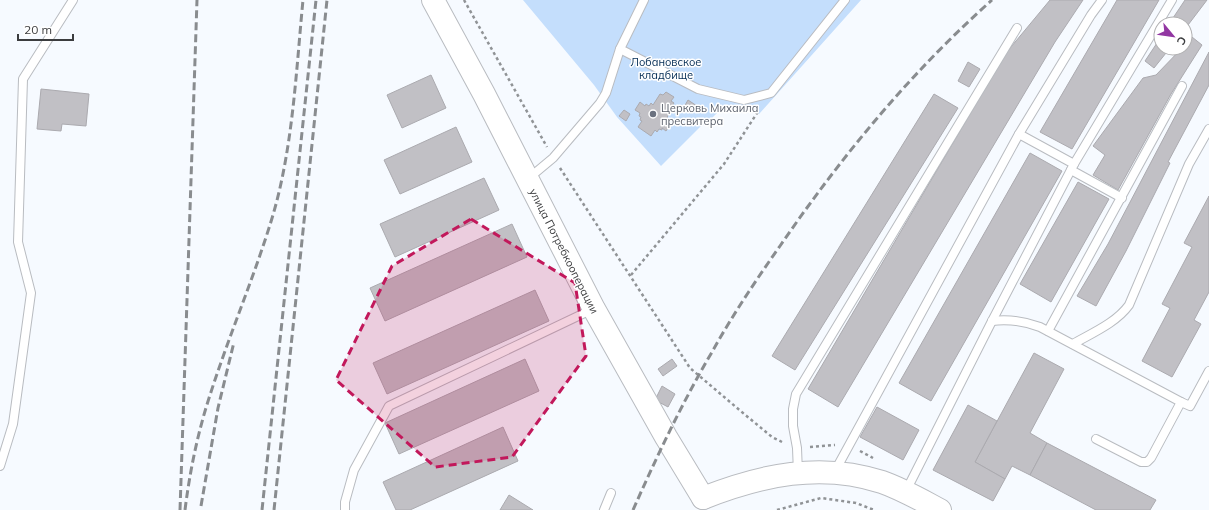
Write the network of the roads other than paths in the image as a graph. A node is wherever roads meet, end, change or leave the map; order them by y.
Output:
1 (73, 0) edge
2 (433, 0) edge
3 (644, 0) edge
4 (845, 0) edge
5 (1102, 0) edge
6 (1172, 0) edge
7 (1017, 28) dead end
8 (620, 50) junction
9 (1182, 86) dead end
10 (1209, 128) edge
11 (1019, 134) junction
12 (1073, 167) junction
13 (527, 180) junction
14 (1122, 198) junction
15 (594, 309) junction
16 (992, 321) junction
17 (1048, 331) junction
18 (1073, 344) junction
19 (1209, 371) edge
20 (1181, 402) junction
21 (1096, 439) dead end
22 (0, 466) edge
23 (834, 472) junction
24 (798, 473) junction
25 (906, 492) junction
26 (611, 493) dead end
27 (700, 504) edge
28 (345, 510) edge
29 (604, 510) edge
30 (940, 510) edge

1 - 22 lane
2 - 13 main road, улица Потребкооперации
3 - 8 lane
4 - 8 lane
5 - 11 lane
6 - 12 lane
7 - 24 lane
8 - 13 lane
9 - 14 lane
10 - 18 lane
11 - 12 lane
11 - 23 lane
12 - 14 lane
12 - 16 lane
13 - 15 main road, улица Потребкооперации
14 - 17 lane
15 - 27 main road, улица Потребкооперации
15 - 28 lane
16 - 17 lane
16 - 25 lane
17 - 18 lane
18 - 20 lane
19 - 20 lane
20 - 21 lane
23 - 24 main road
23 - 25 main road
24 - 27 main road
25 - 30 main road
26 - 29 lane

